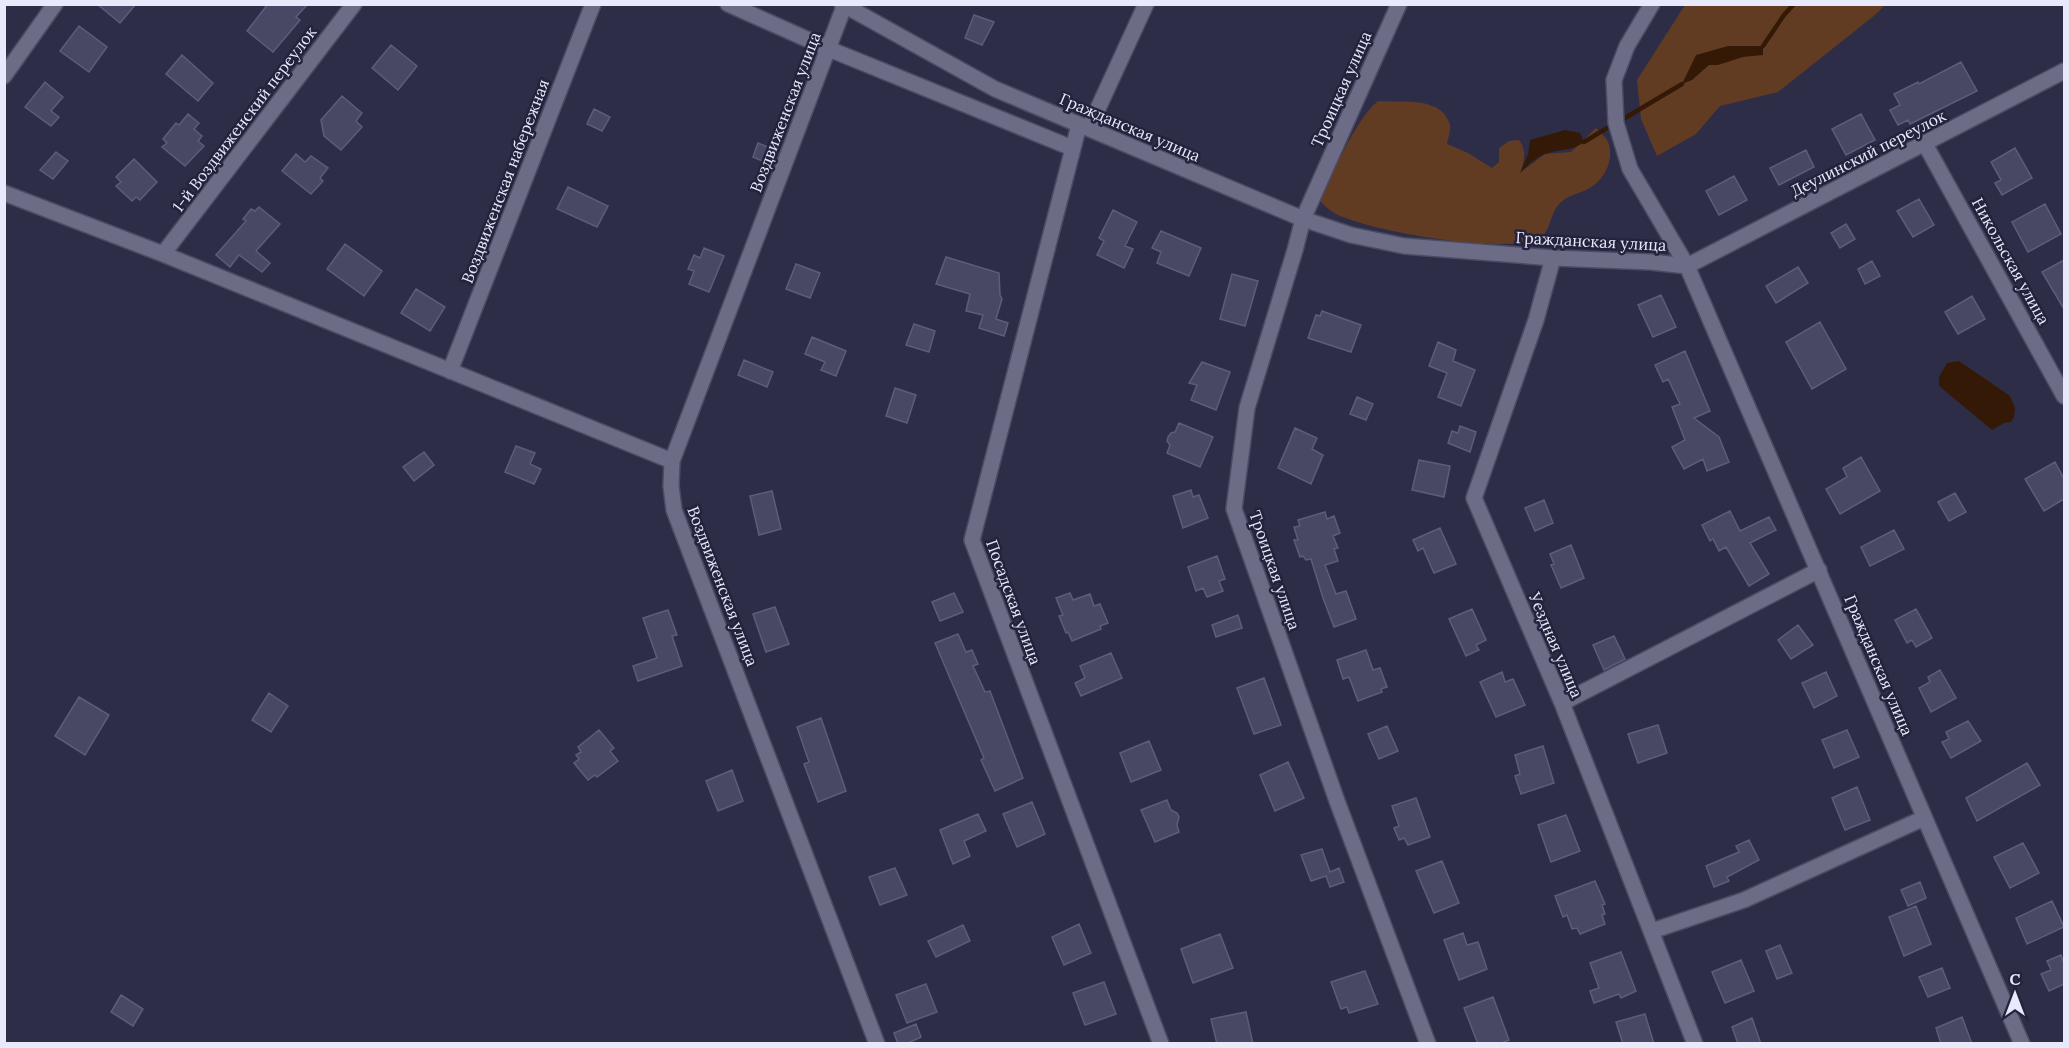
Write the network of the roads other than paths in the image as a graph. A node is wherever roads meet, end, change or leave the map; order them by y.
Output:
1 (55, 4) edge
2 (354, 4) edge
3 (593, 4) edge
4 (728, 4) edge
5 (1146, 4) edge
6 (1399, 4) edge
7 (1653, 4) edge
8 (844, 5) edge
9 (829, 49) junction
10 (2064, 71) edge
11 (4, 76) edge
12 (1084, 127) junction
13 (1925, 144) junction
14 (1071, 148) junction
15 (4, 193) edge
16 (1303, 219) junction
17 (163, 254) junction
18 (1553, 258) junction
19 (1687, 266) junction
20 (450, 371) junction
21 (2064, 396) edge
22 (672, 461) junction
23 (1819, 570) junction
24 (1562, 703) junction
25 (1924, 818) junction
26 (1652, 931) junction
27 (877, 1044) edge
28 (1161, 1044) edge
29 (1428, 1044) edge
30 (1695, 1044) edge
31 (2022, 1044) edge

1 - 11 street
2 - 17 street, 1-й Воздвиженский переулок
3 - 20 street, Воздвиженская набережная
4 - 9 street
5 - 12 street, Посадская улица
6 - 16 street, Троицкая улица
7 - 19 street
8 - 9 street, Воздвиженская улица
8 - 12 street, Гражданская улица
9 - 14 street
9 - 22 street, Воздвиженская улица
10 - 13 street, Деулинский переулок
12 - 14 street, Посадская улица
12 - 16 street, Гражданская улица
13 - 19 street, Деулинский переулок
13 - 21 street, Никольская улица
14 - 28 street, Посадская улица
15 - 17 street
16 - 18 street, Гражданская улица
16 - 29 street, Троицкая улица
17 - 20 street
18 - 19 street, Гражданская улица
18 - 24 street, Уездная улица
19 - 23 street, Гражданская улица
20 - 22 street
22 - 27 street, Воздвиженская улица
23 - 24 street
23 - 25 street, Гражданская улица
24 - 26 street, Уездная улица
25 - 26 street
25 - 31 street, Гражданская улица
26 - 30 street, Уездная улица

